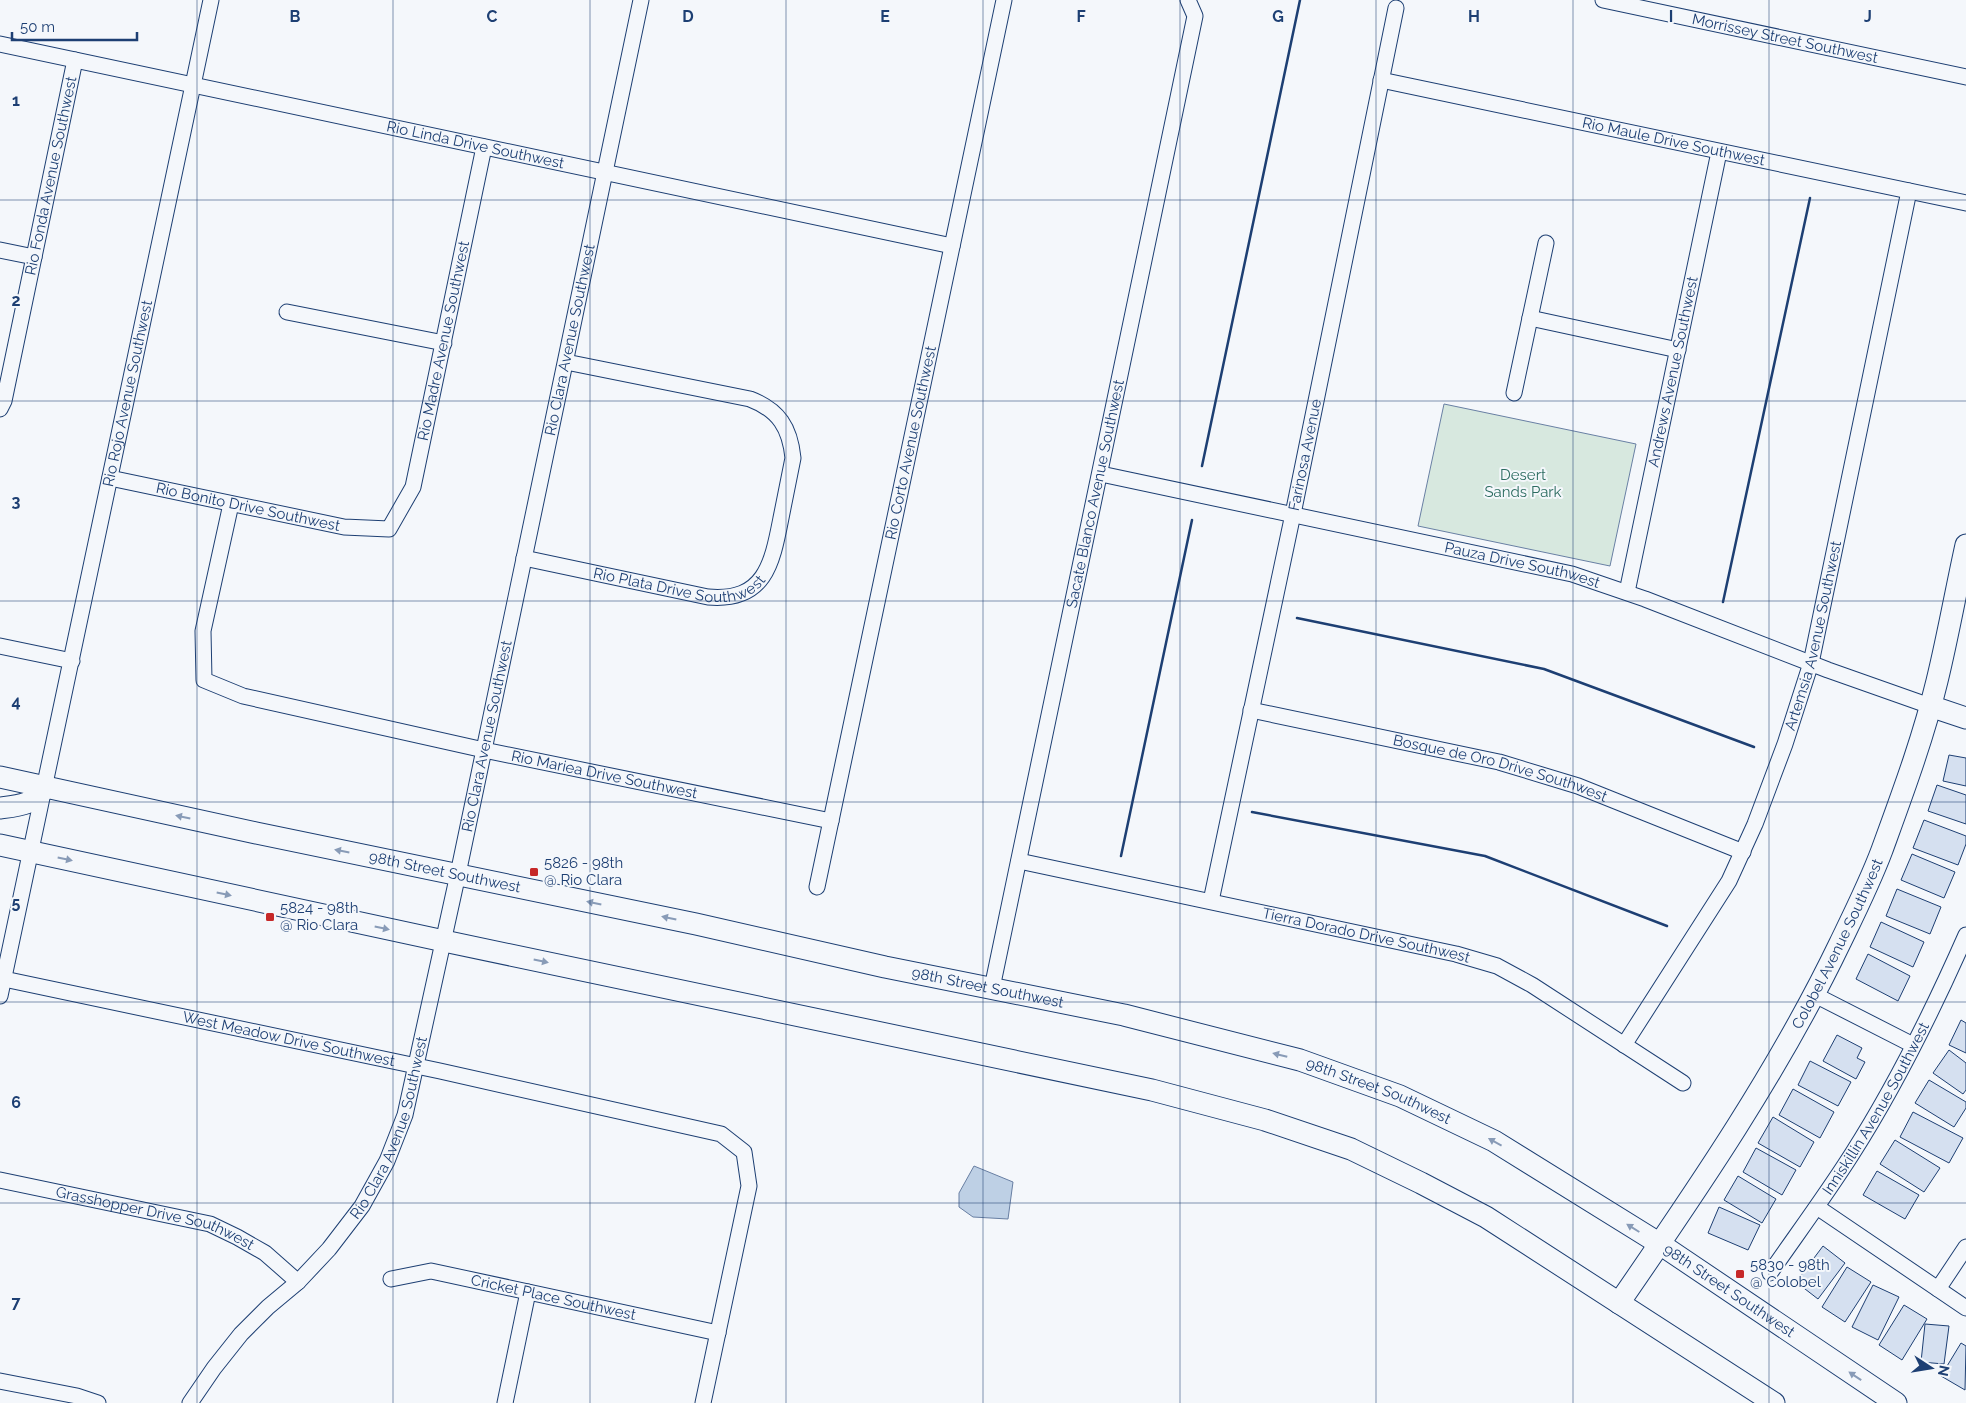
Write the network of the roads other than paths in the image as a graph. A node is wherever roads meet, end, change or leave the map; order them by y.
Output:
1 (212, 0) edge
2 (641, 0) edge
3 (1004, 0) edge
4 (1188, 0) edge
5 (1603, 0) edge
6 (1396, 8) dead end
7 (0, 44) edge
8 (75, 60) junction
9 (1966, 77) edge
10 (1381, 80) junction
11 (194, 85) junction
12 (484, 147) junction
13 (1719, 152) junction
14 (605, 173) junction
15 (1909, 191) junction
16 (1966, 203) edge
17 (1546, 243) dead end
18 (952, 246) junction
19 (0, 250) edge
20 (34, 257) junction
21 (287, 312) dead end
22 (1530, 318) junction
23 (444, 343) junction
24 (1678, 350) junction
25 (566, 362) junction
26 (1514, 393) dead end
27 (0, 409) edge
28 (1101, 474) junction
29 (110, 478) junction
30 (231, 504) junction
31 (1293, 514) junction
32 (388, 529) joint
33 (1966, 545) edge
34 (524, 558) junction
35 (1627, 592) junction
36 (0, 646) edge
37 (72, 661) junction
38 (1811, 663) junction
39 (1930, 706) junction
40 (1251, 710) junction
41 (1966, 718) edge
42 (484, 750) junction
43 (0, 777) edge
44 (46, 787) junction
45 (0, 808) edge
46 (831, 822) junction
47 (0, 845) edge
48 (32, 852) junction
49 (1743, 852) junction
50 (1019, 861) junction
51 (458, 874) junction
52 (817, 887) dead end
53 (1211, 901) junction
54 (1966, 935) edge
55 (444, 941) junction
56 (4, 979) junction
57 (992, 988) junction
58 (1814, 995) junction
59 (0, 996) edge
60 (1624, 1045) junction
61 (1913, 1045) junction
62 (416, 1067) junction
63 (1683, 1083) dead end
64 (0, 1180) edge
65 (1817, 1207) junction
66 (1660, 1244) junction
67 (1966, 1247) edge
68 (1770, 1273) dead end
69 (390, 1279) dead end
70 (298, 1282) junction
71 (1938, 1289) junction
72 (528, 1292) junction
73 (1619, 1303) junction
74 (1966, 1308) edge
75 (718, 1333) junction
76 (0, 1381) edge
77 (98, 1403) edge
78 (190, 1403) edge
79 (505, 1403) edge
80 (703, 1403) edge
81 (1774, 1403) edge
82 (1896, 1403) edge

1 - 11 street, Rio Rojo Avenue Southwest
2 - 14 street, Rio Clara Avenue Southwest
3 - 18 street, Rio Corto Avenue Southwest
4 - 28 street, Sacate Blanco Avenue Southwest
5 - 9 street, Morrissey Street Southwest
6 - 10 street, Farinosa Avenue
7 - 8 street, Rio Linda Drive Southwest
8 - 11 street, Rio Linda Drive Southwest
8 - 20 street, Rio Fonda Avenue Southwest
10 - 13 street, Rio Maule Drive Southwest
10 - 31 street, Farinosa Avenue
11 - 12 street, Rio Linda Drive Southwest
11 - 29 street, Rio Rojo Avenue Southwest
12 - 14 street, Rio Linda Drive Southwest
12 - 23 street, Rio Madre Avenue Southwest
13 - 15 street, Rio Maule Drive Southwest
13 - 24 street, Andrews Avenue Southwest
14 - 18 street, Rio Linda Drive Southwest
14 - 25 street, Rio Clara Avenue Southwest
15 - 16 street, Rio Maule Drive Southwest
15 - 38 street, Artemsia Avenue Southwest
17 - 22 street
18 - 46 street, Rio Corto Avenue Southwest
19 - 20 street
20 - 27 street, Rio Fonda Avenue Southwest
21 - 23 street
22 - 24 street
22 - 26 street
23 - 32 street, Rio Madre Avenue Southwest
24 - 35 street, Andrews Avenue Southwest
25 - 34 street, Rio Clara Avenue Southwest
25 - 34 street, Rio Plata Drive Southwest
28 - 31 street, Pauza Drive Southwest
28 - 50 street, Sacate Blanco Avenue Southwest
29 - 30 street, Rio Bonito Drive Southwest
29 - 37 street, Rio Rojo Avenue Southwest
30 - 32 street, Rio Bonito Drive Southwest
30 - 42 street, Rio Mariea Drive Southwest
31 - 35 street, Pauza Drive Southwest
31 - 40 street, Farinosa Avenue
33 - 39 main road, Colobel Avenue Southwest
34 - 42 street, Rio Clara Avenue Southwest
35 - 38 street, Pauza Drive Southwest
36 - 37 street
37 - 44 street, Rio Rojo Avenue Southwest
38 - 39 street, Pauza Drive Southwest
38 - 49 street, Artemsia Avenue Southwest
39 - 41 main road
39 - 58 main road, Colobel Avenue Southwest
40 - 49 street, Bosque de Oro Drive Southwest
40 - 53 street, Farinosa Avenue
42 - 46 street, Rio Mariea Drive Southwest
42 - 51 street, Rio Clara Avenue Southwest
43 - 44 main road, 98th Street Southwest
44 - 45 main road
44 - 48 street, Rio Rojo Avenue Southwest
51 -> 44 main road, 98th Street Southwest
46 - 52 street, Rio Corto Avenue Southwest
47 - 48 main road
48 -> 55 main road
48 - 56 street, Rio Rojo Avenue Southwest
49 - 60 street, Artemsia Avenue Southwest
50 - 53 street, Tierra Dorado Drive Southwest
50 - 57 street, Sacate Blanco Avenue Southwest
51 - 55 street, Rio Clara Avenue Southwest
57 -> 51 main road, 98th Street Southwest
53 - 60 street, Tierra Dorado Drive Southwest
54 - 61 street, Inniskillin Avenue Southwest
55 - 62 street, Rio Clara Avenue Southwest
55 -> 73 main road
56 - 59 street, Rio Rojo Avenue Southwest
56 - 62 street, West Meadow Drive Southwest
66 -> 57 main road, 98th Street Southwest
58 - 61 street
58 - 66 main road, Colobel Avenue Southwest
60 - 63 street, Tierra Dorado Drive Southwest
61 - 65 street, Inniskillin Avenue Southwest
62 - 70 street, Rio Clara Avenue Southwest
62 - 75 street, West Meadow Drive Southwest
64 - 70 street, Grasshopper Drive Southwest
65 - 68 street, Inniskillin Avenue Southwest
65 - 71 street
66 - 73 main road, Colobel Avenue Southwest
82 -> 66 main road, 98th Street Southwest
67 - 71 street
69 - 72 street, Cricket Place Southwest
70 - 78 street, Rio Clara Avenue Southwest
71 - 74 street
72 - 75 street, Cricket Place Southwest
72 - 79 street
73 - 81 main road
75 - 80 street
76 - 77 street

